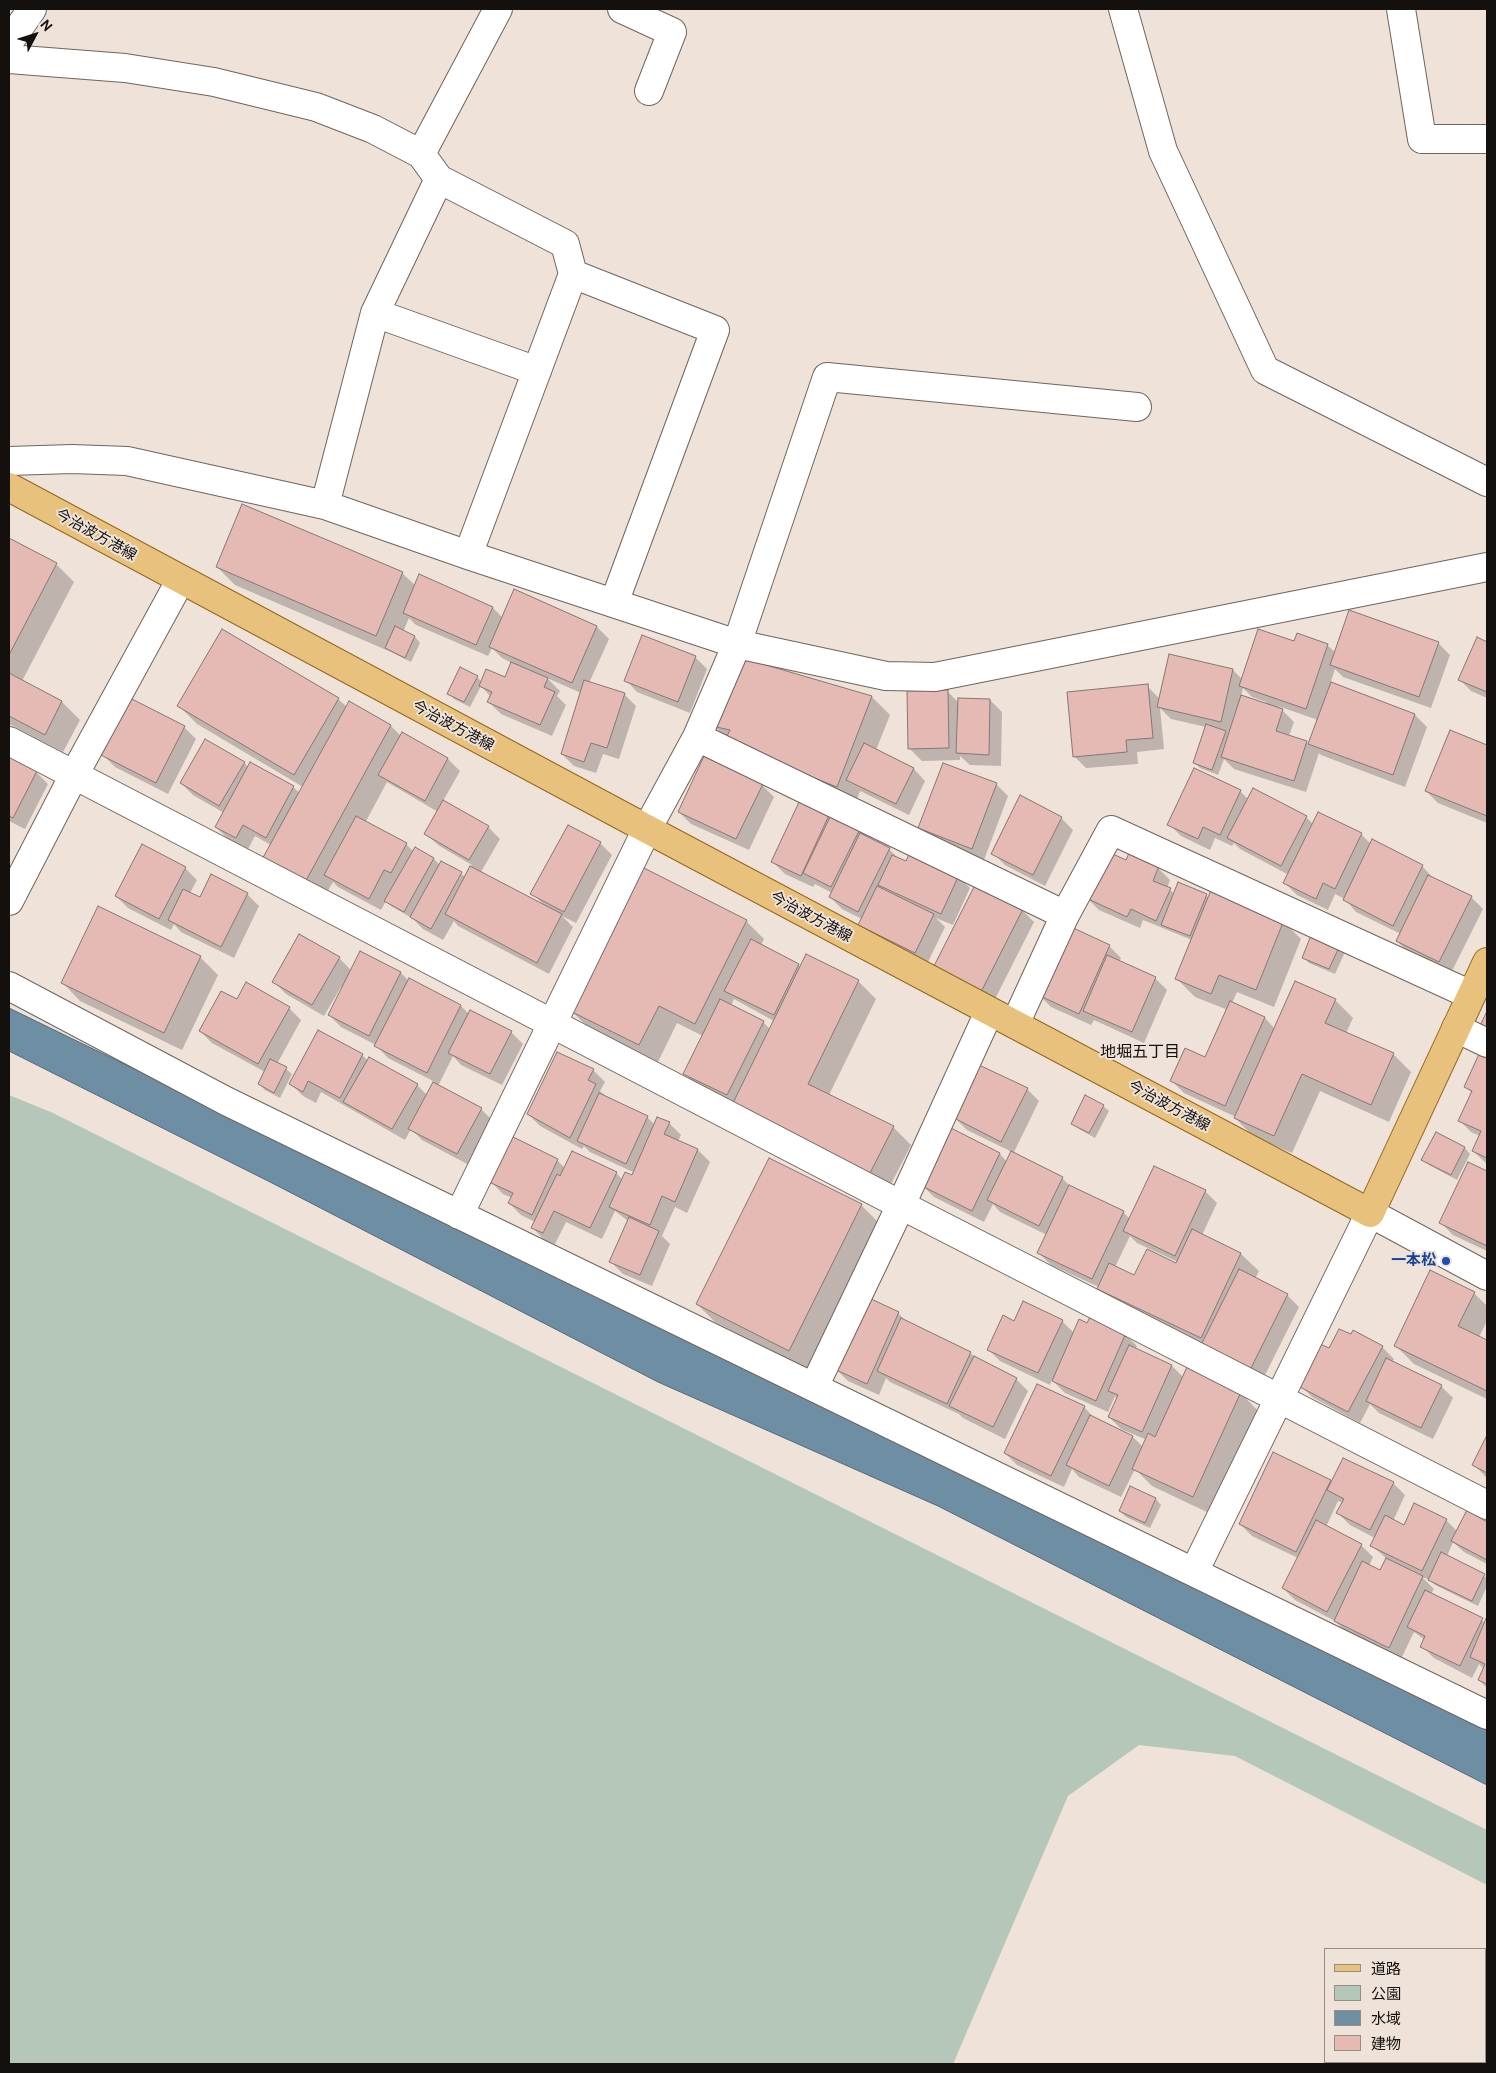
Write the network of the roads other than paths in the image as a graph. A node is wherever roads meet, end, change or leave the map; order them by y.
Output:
1 (32, 9) edge
2 (498, 9) edge
3 (622, 9) edge
4 (1123, 9) edge
5 (1401, 9) edge
6 (9, 42) edge
7 (9, 59) edge
8 (649, 91) dead end
9 (1487, 139) edge
10 (421, 154) junction
11 (439, 179) junction
12 (573, 274) junction
13 (376, 313) junction
14 (537, 371) junction
15 (1137, 407) dead end
16 (9, 461) edge
17 (1487, 482) edge
18 (9, 487) edge
19 (325, 505) junction
20 (468, 555) junction
21 (1487, 567) edge
22 (180, 580) junction
23 (614, 603) junction
24 (737, 644) junction
25 (697, 737) junction
26 (9, 741) edge
27 (74, 775) junction
28 (647, 829) junction
29 (9, 901) edge
30 (1065, 915) junction
31 (1487, 962) edge
32 (9, 986) edge
33 (1471, 995) junction
34 (989, 1012) junction
35 (553, 1023) junction
36 (1015, 1024) junction
37 (1456, 1028) junction
38 (1487, 1043) edge
39 (901, 1205) junction
40 (1370, 1213) junction
41 (459, 1214) junction
42 (1487, 1276) edge
43 (814, 1387) junction
44 (1280, 1398) junction
45 (1487, 1505) edge
46 (1194, 1572) junction
47 (1487, 1715) edge

1 - 6 street
2 - 10 street
3 - 8 street
4 - 17 street
5 - 9 street
7 - 10 street
10 - 11 street
11 - 12 street
11 - 13 street
12 - 14 street
12 - 23 street
13 - 14 street
13 - 19 street
14 - 20 street
15 - 24 street
16 - 19 street
18 - 22 main road, 今治波方港線
19 - 20 street
20 - 23 street
21 - 24 street
22 - 27 street
22 - 28 main road, 今治波方港線
23 - 24 street
24 - 25 street
25 - 28 street
25 - 30 street
26 - 27 street
27 - 29 street
27 - 35 street
28 - 34 main road, 今治波方港線
28 - 35 street
30 - 33 street
30 - 36 street
31 - 33 main road
32 - 41 street
33 - 37 main road
34 - 36 main road, 今治波方港線
34 - 39 street
35 - 39 street
35 - 41 street
36 - 40 main road, 今治波方港線
37 - 38 street
37 - 40 main road
39 - 43 street
39 - 44 street
40 - 42 street
40 - 44 street
41 - 43 street
43 - 46 street
44 - 45 street
44 - 46 street
46 - 47 street

